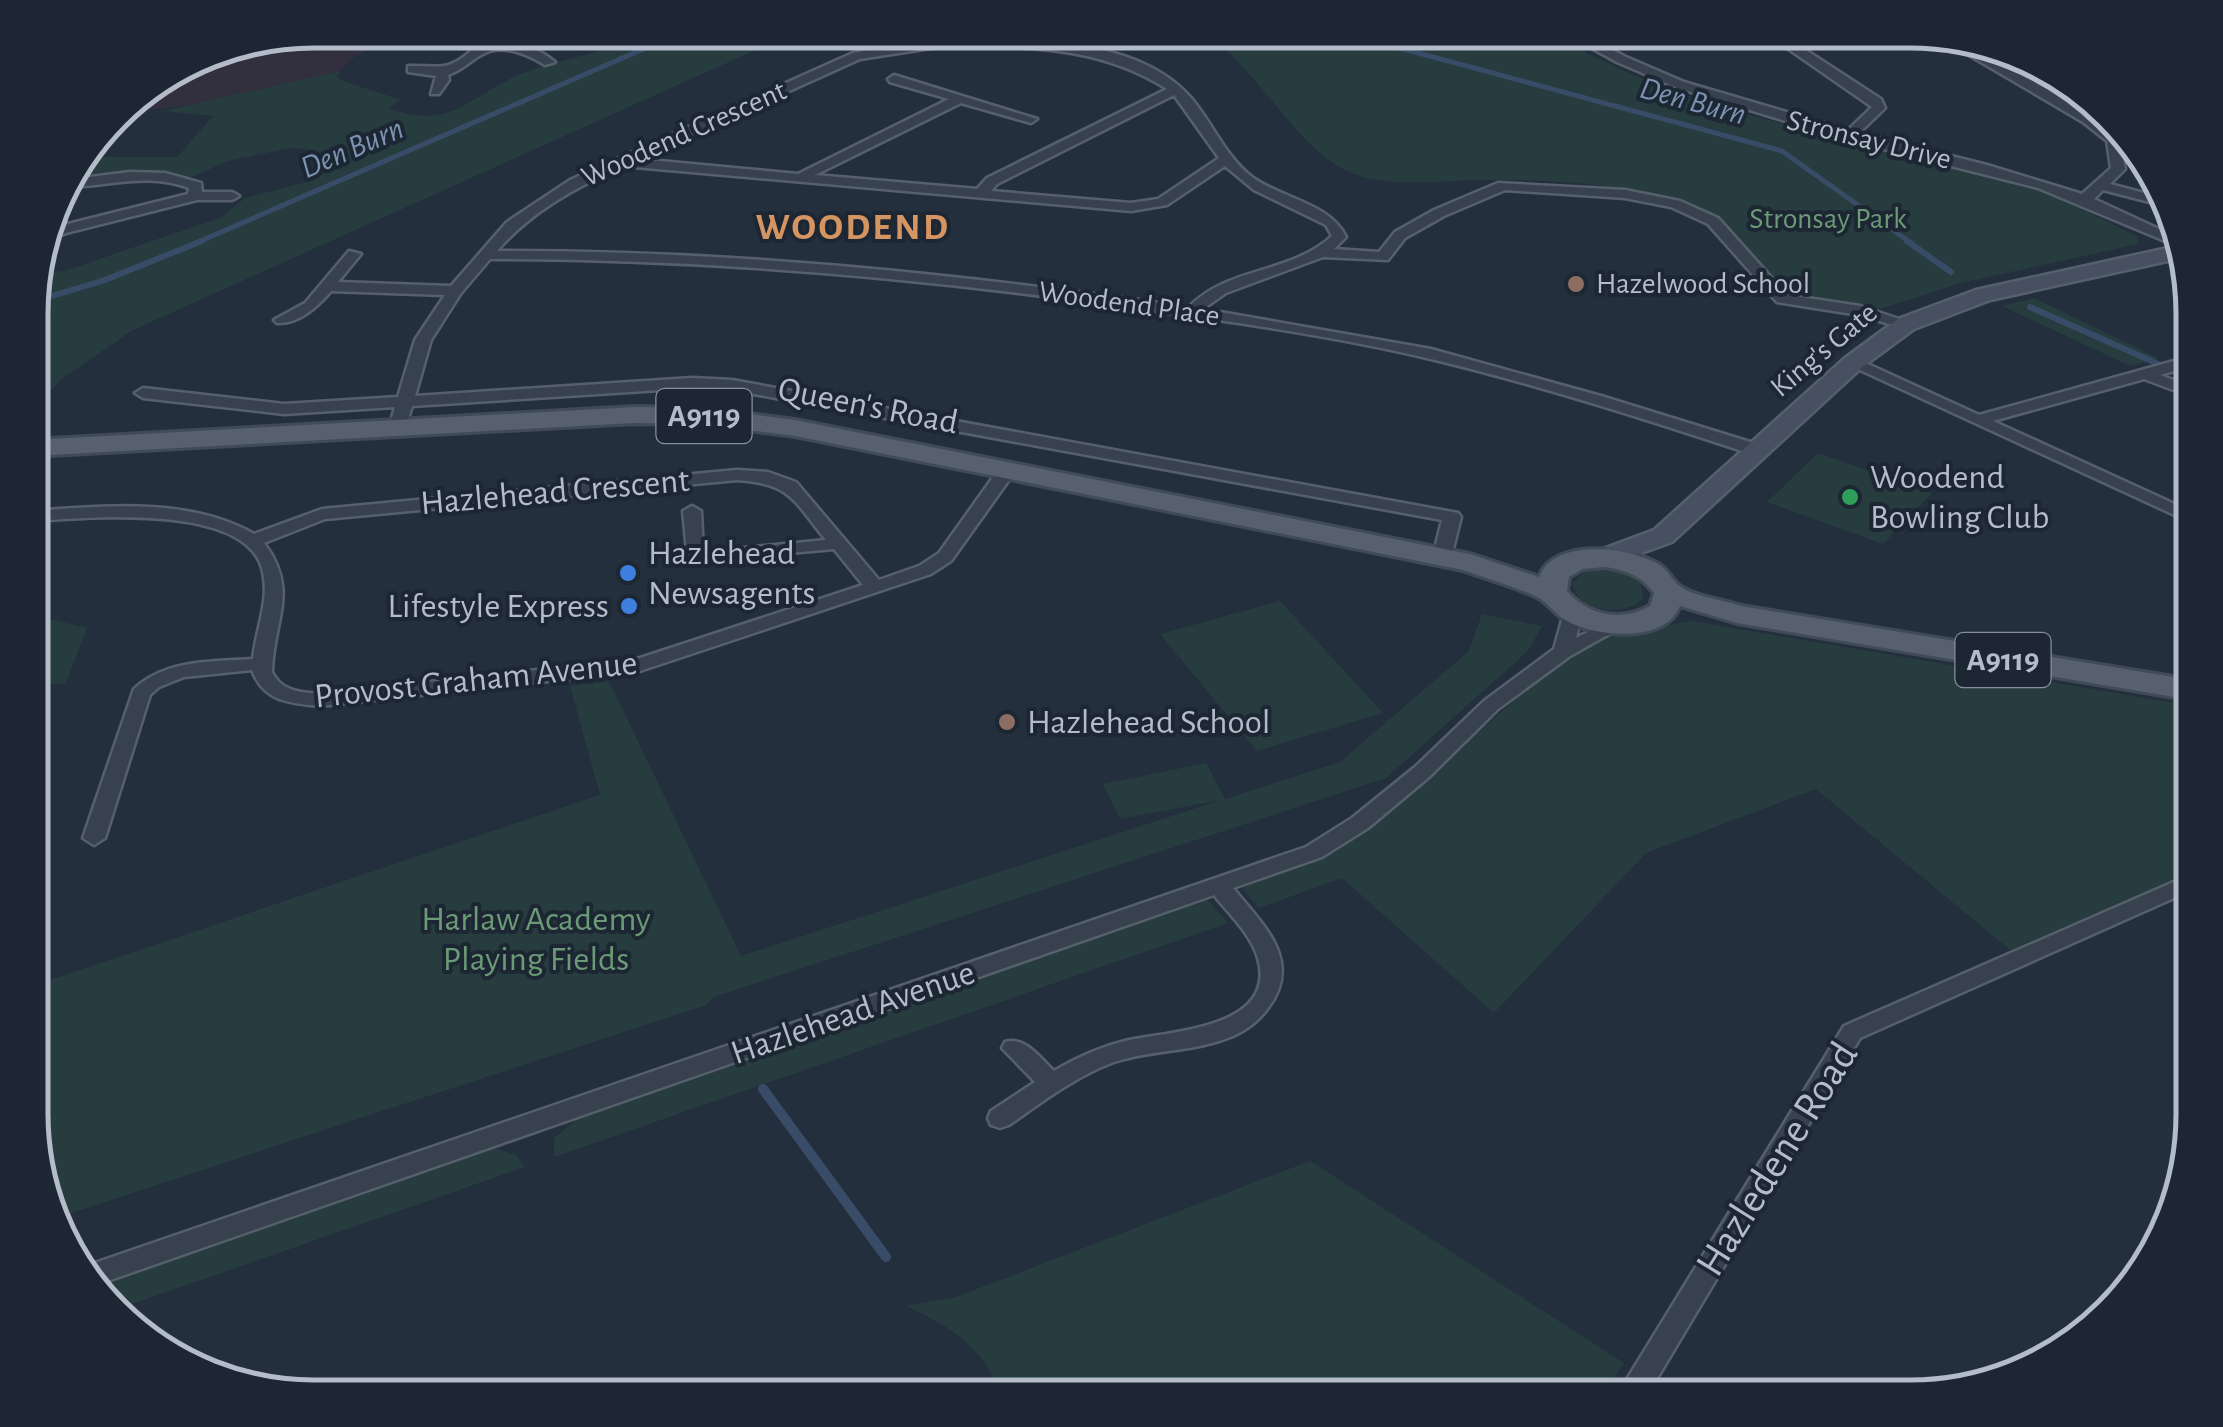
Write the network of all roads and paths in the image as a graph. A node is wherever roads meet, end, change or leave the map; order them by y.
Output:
1 (502, 48) edge
2 (525, 48) edge
3 (889, 48) edge
4 (1047, 48) edge
5 (1603, 48) edge
6 (1790, 48) edge
7 (481, 49) joint
8 (1980, 58) edge
9 (549, 62) dead end
10 (412, 69) dead end
11 (441, 73) junction
12 (899, 82) dead end
13 (1176, 89) junction
14 (435, 91) dead end
15 (961, 98) junction
16 (1020, 118) dead end
17 (2096, 125) edge
18 (1849, 136) junction
19 (2108, 136) edge
20 (1226, 159) junction
21 (620, 162) junction
22 (799, 178) junction
23 (83, 181) edge
24 (2102, 186) junction
25 (980, 194) junction
26 (195, 196) junction
27 (232, 196) dead end
28 (2149, 198) edge
29 (2084, 200) junction
30 (62, 227) edge
31 (2163, 236) edge
32 (1322, 253) junction
33 (354, 254) dead end
34 (2168, 254) edge
35 (485, 255) junction
36 (328, 286) junction
37 (455, 291) junction
38 (1193, 311) junction
39 (282, 320) dead end
40 (1906, 324) junction
41 (1854, 363) junction
42 (2175, 367) edge
43 (2147, 373) junction
44 (180, 382) dead end
45 (2175, 385) edge
46 (142, 393) dead end
47 (165, 396) junction
48 (405, 401) junction
49 (1982, 419) junction
50 (397, 429) junction
51 (48, 447) edge
52 (1757, 450) junction
53 (1006, 470) junction
54 (2175, 510) edge
55 (692, 511) dead end
56 (48, 515) edge
57 (1663, 536) junction
58 (251, 542) junction
59 (834, 544) junction
60 (1453, 555) junction
61 (1606, 558) junction
62 (875, 587) junction
63 (1563, 590) junction
64 (1663, 598) junction
65 (1616, 624) junction
66 (1563, 652) junction
67 (261, 664) junction
68 (2175, 687) edge
69 (94, 838) dead end
70 (1220, 887) junction
71 (2175, 889) edge
72 (1014, 1048) dead end
73 (1051, 1083) junction
74 (1000, 1118) dead end
75 (100, 1272) edge
76 (1640, 1379) edge

1 - 7 street
2 - 9 street
3 - 21 street, Woodend Crescent
4 - 13 street, Woodend Crescent
5 - 18 street, Stronsay Drive
6 - 18 street
7 - 11 street
8 - 17 street
10 - 11 street
11 - 14 street
12 - 15 street
13 - 20 street, Woodend Crescent
13 - 25 street
15 - 16 street
15 - 22 street
18 - 29 street, Stronsay Drive
19 - 24 street
20 - 25 street
20 - 32 street, Woodend Crescent
21 - 22 street
21 - 35 street, Woodend Crescent
22 - 25 street
23 - 26 street
24 - 28 street
24 - 29 street
26 - 27 street
26 - 30 street
29 - 31 street, Stronsay Drive
32 - 38 street
32 - 40 street
33 - 36 street
34 - 40 street, King's Gate
35 - 37 street, Woodend Crescent
35 - 38 street, Woodend Place
36 - 37 street
36 - 39 street
37 - 48 street, Woodend Crescent
38 - 52 street, Woodend Place
40 - 41 street, King's Gate
41 - 49 street
41 - 52 street, King's Gate
42 - 43 street
43 - 45 street
43 - 49 street
44 - 47 street
46 - 47 street, Queen's Road
47 - 48 street, Queen's Road
48 - 50 street, Woodend Crescent
48 - 60 street, Queen's Road
49 - 54 street
50 - 51 main road, Queen's Road / A9119
50 - 53 main road, Queen's Road / A9119
52 - 57 street, King's Gate
53 - 60 main road, Queen's Road / A9119
53 - 62 street, Provost Graham Avenue
55 - 59 street, Hazlehead Crescent
56 - 58 street
57 - 61 street, King's Gate
57 - 64 street
58 - 59 street, Hazlehead Crescent
58 - 67 street
59 - 62 street, Hazlehead Crescent
60 - 63 main road, Queen's Road / A9119
61 - 63 main road
61 - 64 main road, A9119
62 - 67 street, Provost Graham Avenue
63 - 65 main road, A9119
63 - 66 street
64 - 65 main road, A9119
64 - 68 main road, A9119
65 - 66 street, Hazlehead Avenue
66 - 70 street, Hazlehead Avenue
67 - 69 street
70 - 73 street
70 - 75 street, Hazlehead Avenue
71 - 76 street, Hazledene Road
72 - 73 street
73 - 74 street

